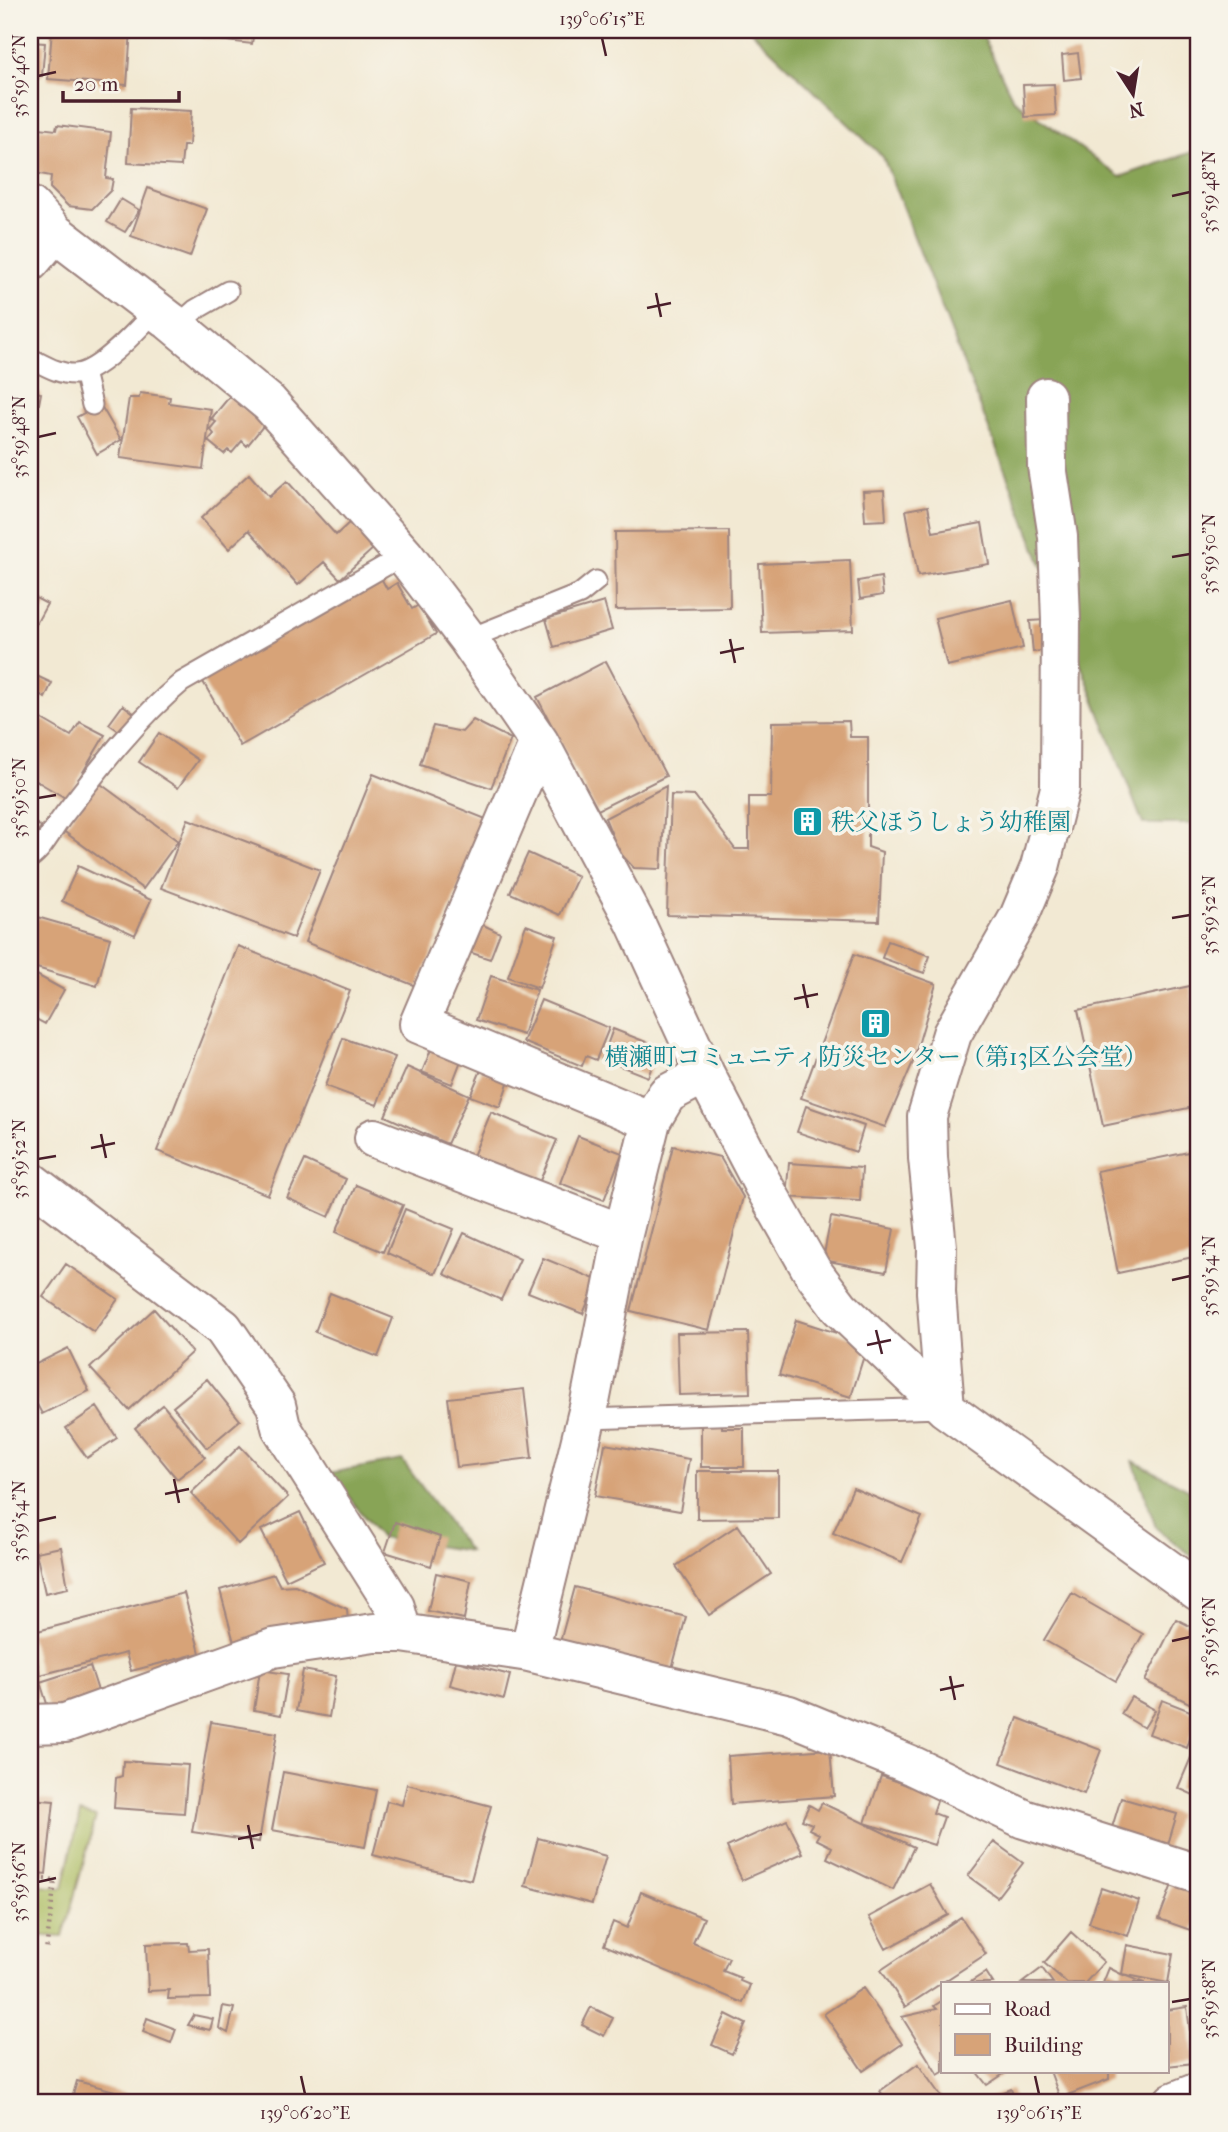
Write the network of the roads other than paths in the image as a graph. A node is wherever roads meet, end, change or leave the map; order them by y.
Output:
1 (42, 220) edge
2 (30, 262) edge
3 (228, 291) dead end
4 (166, 318) junction
5 (30, 358) edge
6 (84, 372) junction
7 (1046, 397) dead end
8 (92, 405) dead end
9 (404, 555) junction
10 (596, 581) dead end
11 (468, 639) junction
12 (539, 742) junction
13 (30, 859) edge
14 (705, 1074) junction
15 (651, 1121) junction
16 (374, 1138) dead end
17 (30, 1181) edge
18 (623, 1234) junction
19 (945, 1408) junction
20 (586, 1419) junction
21 (1198, 1591) edge
22 (402, 1633) junction
23 (529, 1652) junction
24 (30, 1724) edge
25 (1198, 1874) edge
26 (1198, 2092) edge
27 (1173, 2102) edge

1 - 2 street
1 - 4 street
3 - 4 lane
4 - 6 lane
4 - 9 street
5 - 6 lane
6 - 8 lane
7 - 19 street
9 - 11 street
9 - 13 lane
10 - 11 lane
11 - 12 street
12 - 14 street
12 - 15 street
14 - 15 street
14 - 19 street
15 - 18 street
16 - 18 street
17 - 22 street
18 - 20 street
19 - 20 lane
19 - 21 street
20 - 23 street
22 - 23 street
22 - 24 street
23 - 25 street
26 - 27 street

